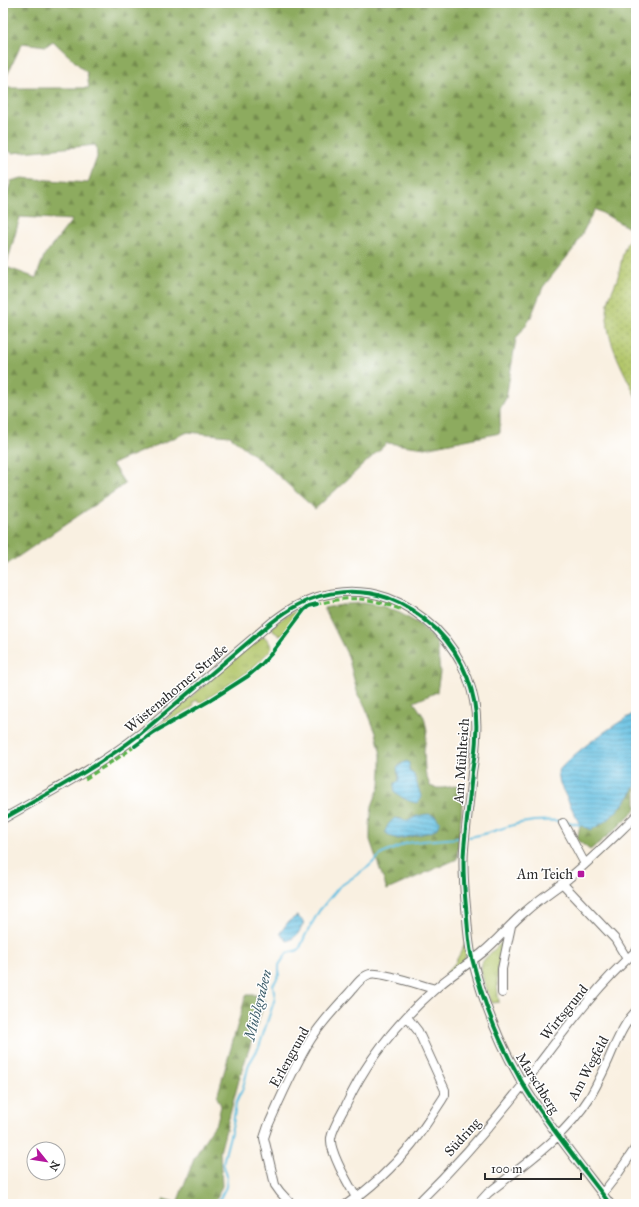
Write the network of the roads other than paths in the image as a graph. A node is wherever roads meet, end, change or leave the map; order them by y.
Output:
1 (368, 593) joint
2 (636, 816) edge
3 (3, 819) edge
4 (563, 823) dead end
5 (585, 864) junction
6 (562, 883) junction
7 (511, 925) junction
8 (636, 951) edge
9 (628, 959) junction
10 (472, 960) junction
11 (434, 989) junction
12 (502, 993) dead end
13 (636, 1011) edge
14 (407, 1016) junction
15 (523, 1085) junction
16 (559, 1136) junction
17 (636, 1147) edge
18 (602, 1194) junction
19 (358, 1201) edge
20 (291, 1204) edge
21 (347, 1204) edge
22 (417, 1204) edge
23 (478, 1204) edge
24 (610, 1204) edge

1 - 3 street, Wüstenahorner Straße
1 - 10 street, Am Mühlteich
2 - 5 street
4 - 5 street
5 - 6 street
6 - 7 street
6 - 9 street
7 - 10 street
7 - 12 street
8 - 9 street, Wirtsgrund
9 - 15 street, Wirtsgrund
10 - 11 street
10 - 15 street, Marschberg
11 - 14 street
11 - 20 street, Erlengrund
13 - 16 street, Am Wegfeld
14 - 19 street
14 - 19 street
15 - 16 street, Marschberg
15 - 22 street, Südring
16 - 18 street, Marschberg
16 - 23 street, Am Wegfeld
17 - 18 street
18 - 24 street, Marschberg
19 - 21 street

